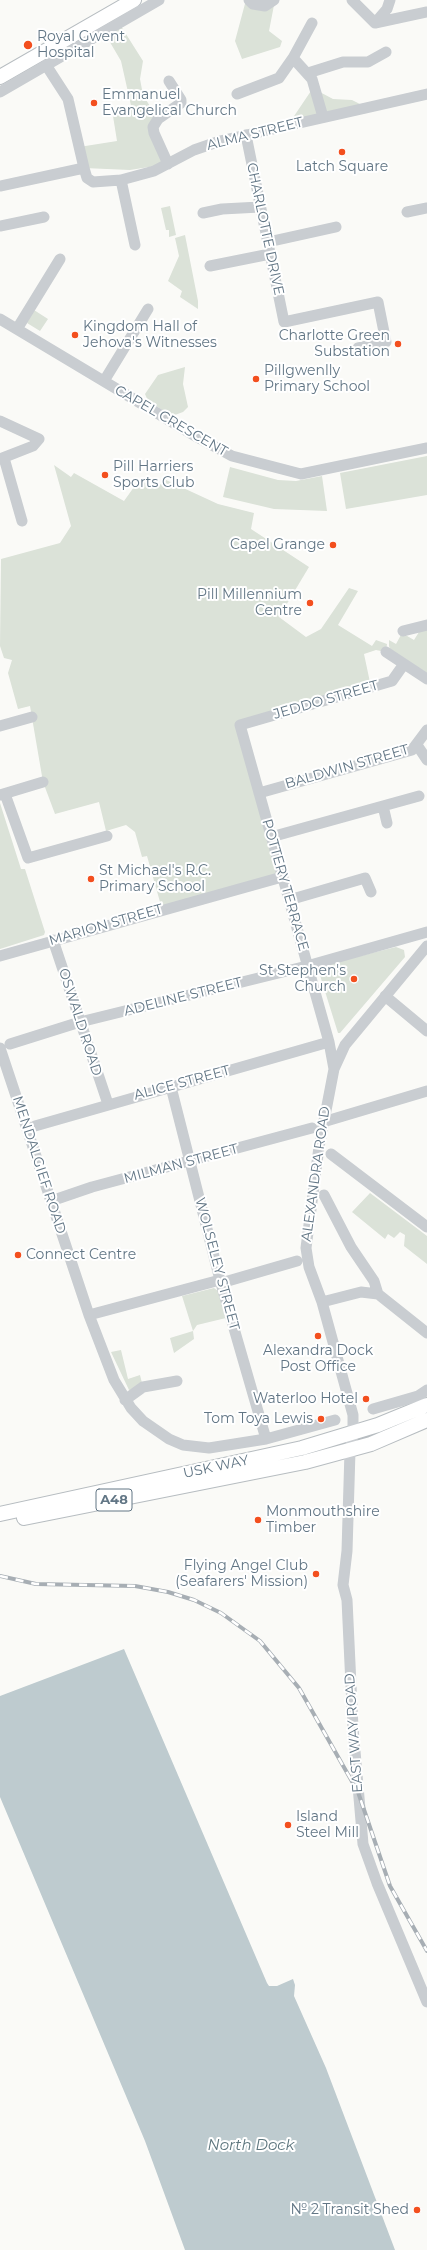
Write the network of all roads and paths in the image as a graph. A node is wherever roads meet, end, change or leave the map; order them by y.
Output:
1 (134, 0) edge
2 (159, 0) edge
3 (249, 0) edge
4 (274, 0) edge
5 (352, 0) edge
6 (390, 0) edge
7 (427, 12) edge
8 (312, 23) dead end
9 (375, 23) junction
10 (386, 52) dead end
11 (293, 58) junction
12 (46, 65) junction
13 (308, 73) junction
14 (0, 77) edge
15 (169, 80) dead end
16 (0, 92) edge
17 (237, 94) dead end
18 (427, 94) edge
19 (323, 117) junction
20 (246, 135) junction
21 (168, 164) junction
22 (84, 168) junction
23 (121, 180) junction
24 (0, 186) edge
25 (260, 207) junction
26 (427, 208) edge
27 (407, 212) dead end
28 (203, 213) dead end
29 (44, 217) dead end
30 (0, 226) edge
31 (336, 227) dead end
32 (268, 242) junction
33 (135, 245) dead end
34 (270, 254) junction
35 (60, 259) dead end
36 (210, 266) dead end
37 (148, 309) dead end
38 (0, 319) edge
39 (16, 328) junction
40 (358, 348) dead end
41 (104, 381) junction
42 (0, 421) edge
43 (427, 448) edge
44 (2, 459) edge
45 (22, 521) dead end
46 (427, 626) edge
47 (404, 632) dead end
48 (386, 652) dead end
49 (404, 664) junction
50 (427, 679) edge
51 (32, 716) dead end
52 (240, 725) joint
53 (0, 726) edge
54 (427, 730) edge
55 (417, 745) junction
56 (427, 760) edge
57 (44, 782) dead end
58 (259, 793) junction
59 (2, 795) edge
60 (419, 796) dead end
61 (383, 806) junction
62 (388, 823) dead end
63 (107, 836) dead end
64 (271, 837) junction
65 (282, 877) junction
66 (371, 892) dead end
67 (289, 900) junction
68 (427, 932) edge
69 (54, 940) junction
70 (427, 946) edge
71 (0, 956) edge
72 (307, 966) junction
73 (386, 996) junction
74 (80, 1022) junction
75 (427, 1031) edge
76 (329, 1042) junction
77 (3, 1051) edge
78 (334, 1069) junction
79 (171, 1088) junction
80 (427, 1092) edge
81 (108, 1104) junction
82 (323, 1122) junction
83 (36, 1126) dead end
84 (312, 1128) dead end
85 (331, 1154) dead end
86 (191, 1162) junction
87 (324, 1195) dead end
88 (51, 1201) junction
89 (427, 1228) edge
90 (297, 1261) dead end
91 (221, 1281) junction
92 (378, 1294) junction
93 (322, 1302) junction
94 (90, 1315) junction
95 (427, 1333) edge
96 (177, 1381) dead end
97 (427, 1390) edge
98 (124, 1400) junction
99 (427, 1405) edge
100 (373, 1409) dead end
101 (335, 1420) dead end
102 (427, 1420) edge
103 (354, 1434) junction
104 (266, 1439) junction
105 (350, 1451) junction
106 (0, 1514) edge
107 (0, 1523) edge
108 (427, 2002) edge

1 - 14 main road
2 - 12 street
3 - 4 street
5 - 9 street
6 - 9 street
7 - 9 street
8 - 11 street
10 - 13 street
11 - 13 street
11 - 17 street
12 - 16 street
12 - 22 street
13 - 19 street
15 - 21 street
18 - 19 street, ALMA STREET
19 - 20 street, ALMA STREET
20 - 21 street, ALMA STREET
20 - 25 street, CHARLOTTE DRIVE
21 - 23 street, ALMA STREET
22 - 23 street, ALMA STREET
22 - 24 street
23 - 33 street
25 - 28 street
25 - 32 street, CHARLOTTE DRIVE
26 - 27 street
29 - 30 street
31 - 32 street
32 - 34 street, CHARLOTTE DRIVE
34 - 36 street
34 - 40 street, CHARLOTTE DRIVE
35 - 39 street
37 - 41 street, CAPEL CRESCENT
38 - 39 street, CAPEL CRESCENT
39 - 41 street, CAPEL CRESCENT
41 - 43 street, CAPEL CRESCENT
42 - 44 street
44 - 45 street
46 - 47 street
48 - 49 street
49 - 50 street
49 - 52 street, JEDDO STREET
51 - 53 street
52 - 58 street, POTTERY TERRACE
54 - 55 street, BALDWIN STREET
55 - 56 street
55 - 58 street, BALDWIN STREET
57 - 59 street
58 - 64 street, POTTERY TERRACE
59 - 63 street
60 - 61 street
61 - 62 street
61 - 64 street
64 - 65 street, POTTERY TERRACE
65 - 67 street, POTTERY TERRACE
65 - 69 street, MARION STREET
66 - 67 street
67 - 72 street, POTTERY TERRACE
68 - 72 street, ADELINE STREET
69 - 71 street, MARION STREET
69 - 74 street, OSWALD ROAD
70 - 73 street, ALEXANDRA ROAD
72 - 74 street, ADELINE STREET
72 - 76 street, POTTERY TERRACE
73 - 75 street
73 - 78 street, ALEXANDRA ROAD
74 - 77 street, ADELINE STREET
74 - 81 street, OSWALD ROAD
76 - 78 street, POTTERY TERRACE
76 - 79 street, ALICE STREET
77 - 88 street, MENDALGIEF ROAD
78 - 82 street, ALEXANDRA ROAD
79 - 81 street, ALICE STREET
79 - 86 street, WOLSELEY STREET
80 - 82 street
81 - 83 street, ALICE STREET
82 - 93 street, ALEXANDRA ROAD
84 - 86 street, MILMAN STREET
85 - 89 street
86 - 88 street, MILMAN STREET
86 - 91 street, WOLSELEY STREET
87 - 92 street
88 - 94 street, MENDALGIEF ROAD
90 - 91 street
91 - 94 street
91 - 104 street, WOLSELEY STREET
92 - 93 street
92 - 95 street
93 - 103 street, ALEXANDRA ROAD
94 - 98 street, MENDALGIEF ROAD
96 - 98 street
97 - 100 street
98 - 104 street, MENDALGIEF ROAD
99 - 103 main road, USK WAY / A48
101 - 104 street, MENDALGIEF ROAD
102 - 105 main road, USK WAY / A48
103 - 105 street, ALEXANDRA ROAD
103 - 106 main road, USK WAY / A48
105 - 107 main road, USK WAY / A48
105 - 108 street, EAST WAY ROAD

